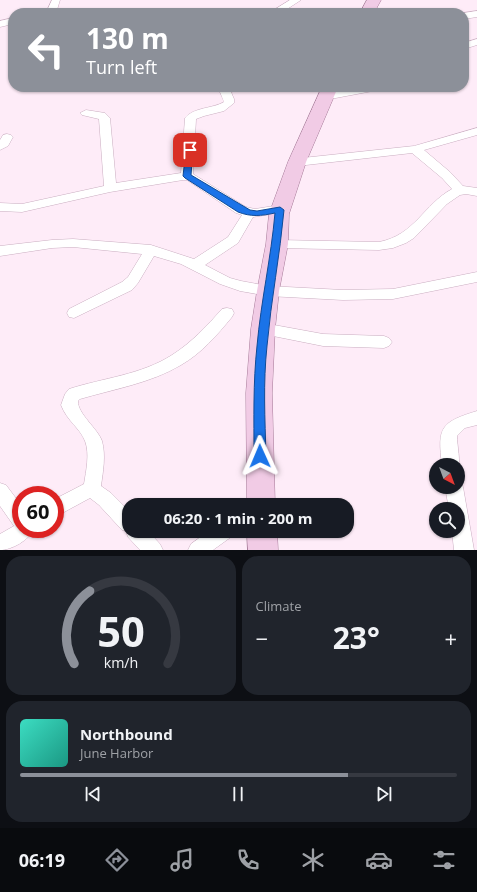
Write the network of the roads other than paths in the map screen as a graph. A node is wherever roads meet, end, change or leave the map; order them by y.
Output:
1 (295, 0) edge
2 (282, 8) edge
3 (226, 92) edge
4 (328, 92) edge
5 (86, 113) dead end
6 (477, 131) edge
7 (7, 137) dead end
8 (0, 147) edge
9 (415, 149) junction
10 (297, 162) junction
11 (187, 176) junction
12 (110, 188) junction
13 (460, 190) junction
14 (477, 192) edge
15 (0, 207) edge
16 (280, 210) junction
17 (249, 213) junction
18 (276, 244) junction
19 (151, 250) junction
20 (0, 251) edge
21 (194, 265) junction
22 (477, 278) edge
23 (268, 291) junction
24 (74, 313) dead end
25 (227, 313) dead end
26 (264, 329) junction
27 (384, 342) dead end
28 (477, 418) edge
29 (450, 458) edge
30 (92, 489) junction
31 (0, 491) edge
32 (261, 498) edge
33 (64, 503) edge
34 (12, 508) edge
35 (122, 517) edge
36 (12, 537) edge
37 (142, 538) edge
38 (214, 538) edge
39 (262, 538) edge
40 (462, 538) edge
41 (0, 545) edge
42 (153, 550) edge
43 (198, 550) edge
44 (263, 550) edge
45 (464, 550) edge

1 - 2 street
3 - 11 street
4 - 10 main road
5 - 12 street
6 - 9 street
7 - 8 street
9 - 10 street
9 - 13 street
10 - 16 main road
11 - 12 street
11 - 17 street
12 - 15 street
13 - 14 street
13 - 18 street
16 - 17 street
16 - 18 main road
17 - 21 street
18 - 23 main road
19 - 20 street
19 - 21 street
19 - 24 street
21 - 23 street
22 - 23 street
23 - 26 main road
25 - 30 street
26 - 27 street
26 - 32 main road
28 - 29 street
30 - 33 street
30 - 35 street
31 - 34 street
36 - 41 street
37 - 42 street
38 - 43 street
39 - 44 main road
40 - 45 street

